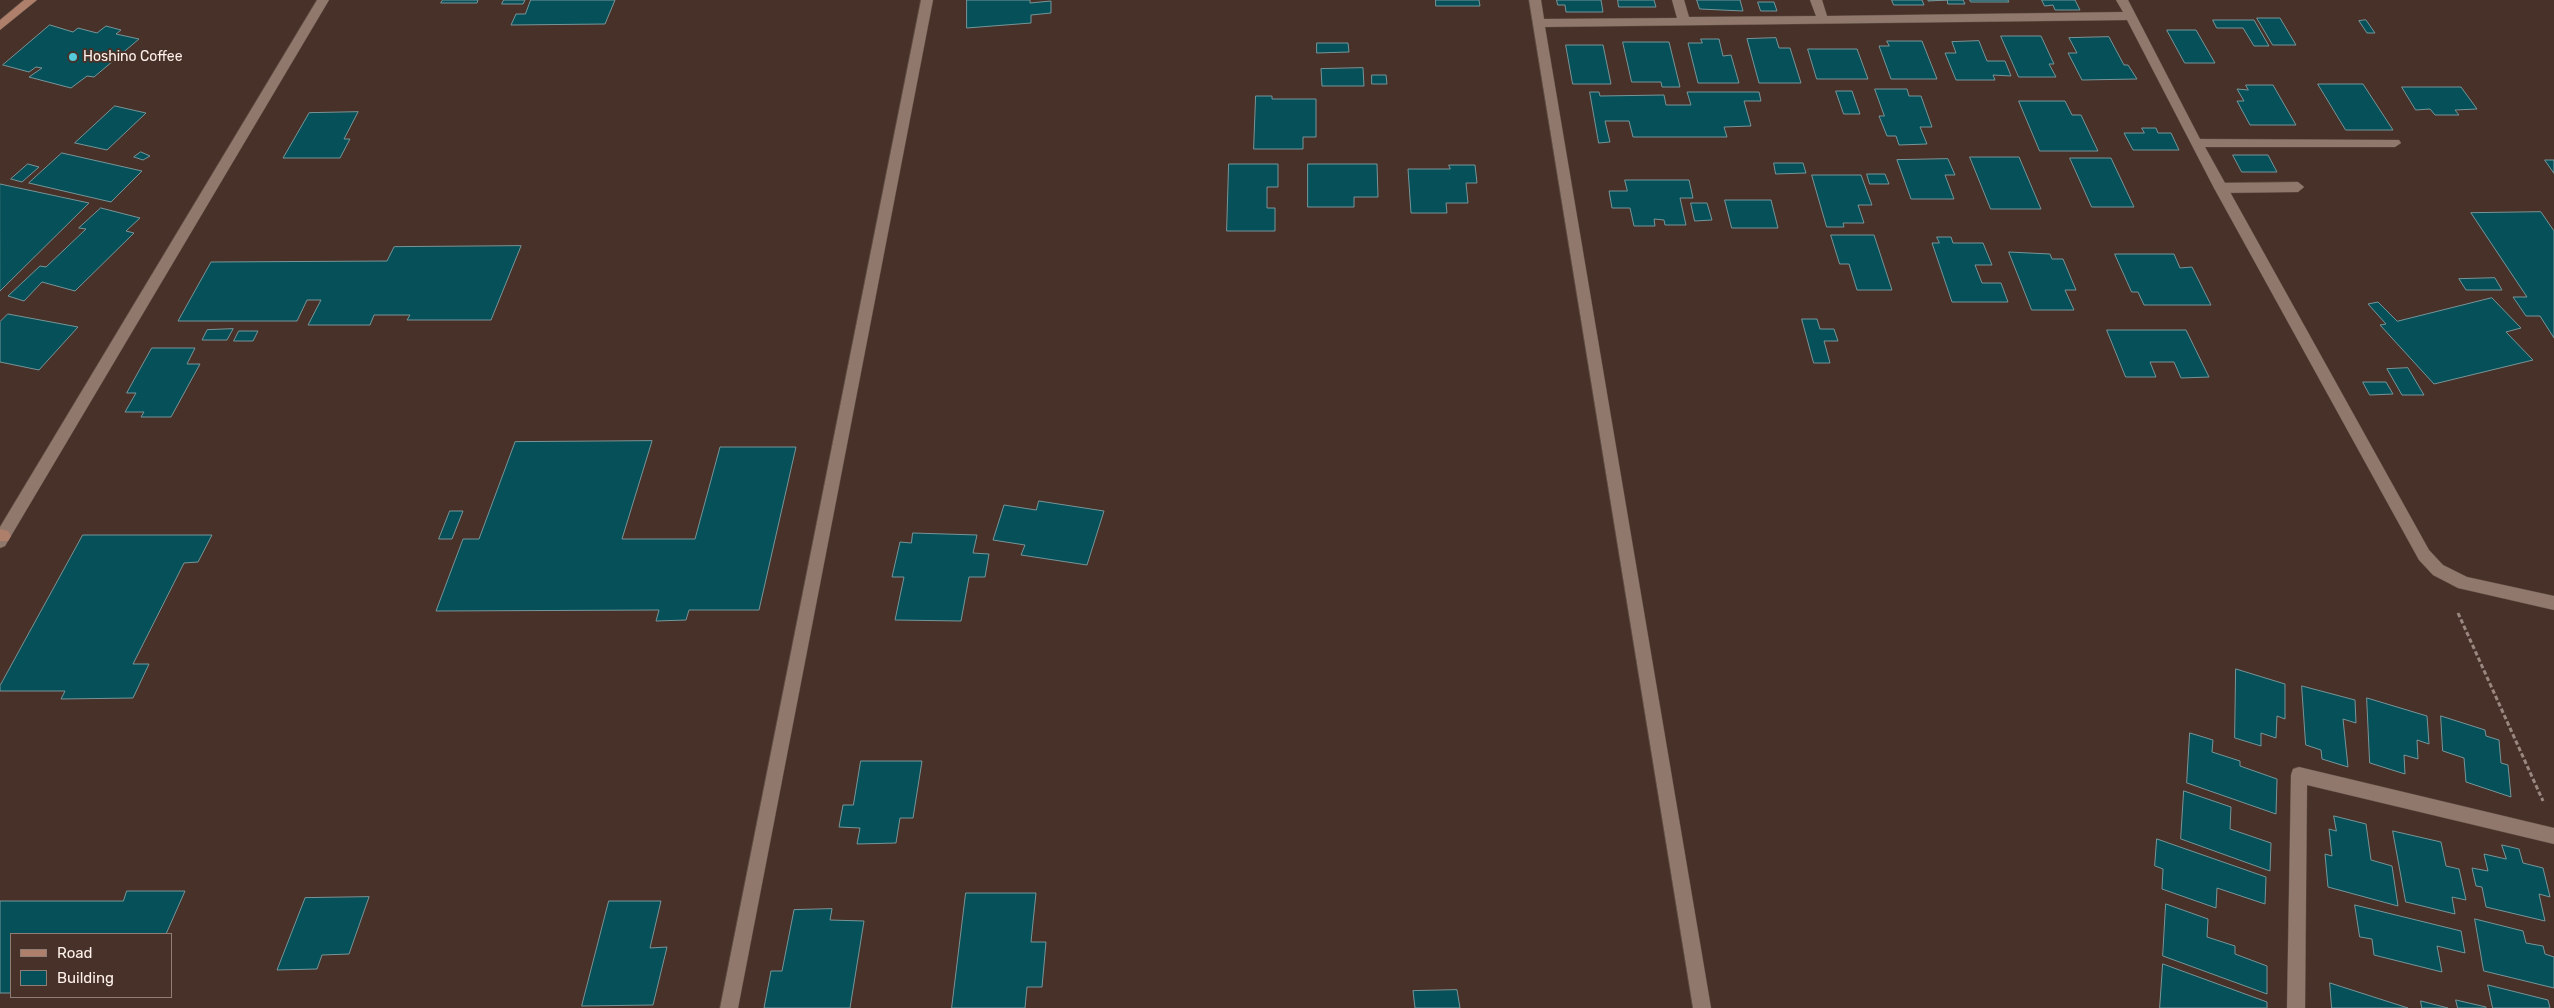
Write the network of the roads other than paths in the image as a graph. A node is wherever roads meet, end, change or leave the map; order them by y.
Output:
1 (30, 0) edge
2 (323, 0) edge
3 (927, 0) edge
4 (1534, 0) edge
5 (1678, 0) edge
6 (1816, 0) edge
7 (2122, 0) edge
8 (2130, 16) junction
9 (1823, 21) junction
10 (1684, 22) junction
11 (1539, 23) junction
12 (0, 26) edge
13 (2196, 143) junction
14 (2395, 144) dead end
15 (2298, 187) dead end
16 (2220, 188) junction
17 (1, 538) edge
18 (2554, 603) edge
19 (2554, 836) edge
20 (729, 1008) edge
21 (1702, 1008) edge
22 (2296, 1008) edge

1 - 12 street
2 - 17 street
3 - 20 street
4 - 11 street
5 - 10 street
6 - 9 street
7 - 8 street
8 - 9 street
8 - 13 street
9 - 10 street
10 - 11 street
11 - 21 street
13 - 14 street
13 - 16 street
15 - 16 street
16 - 18 street
19 - 22 street

